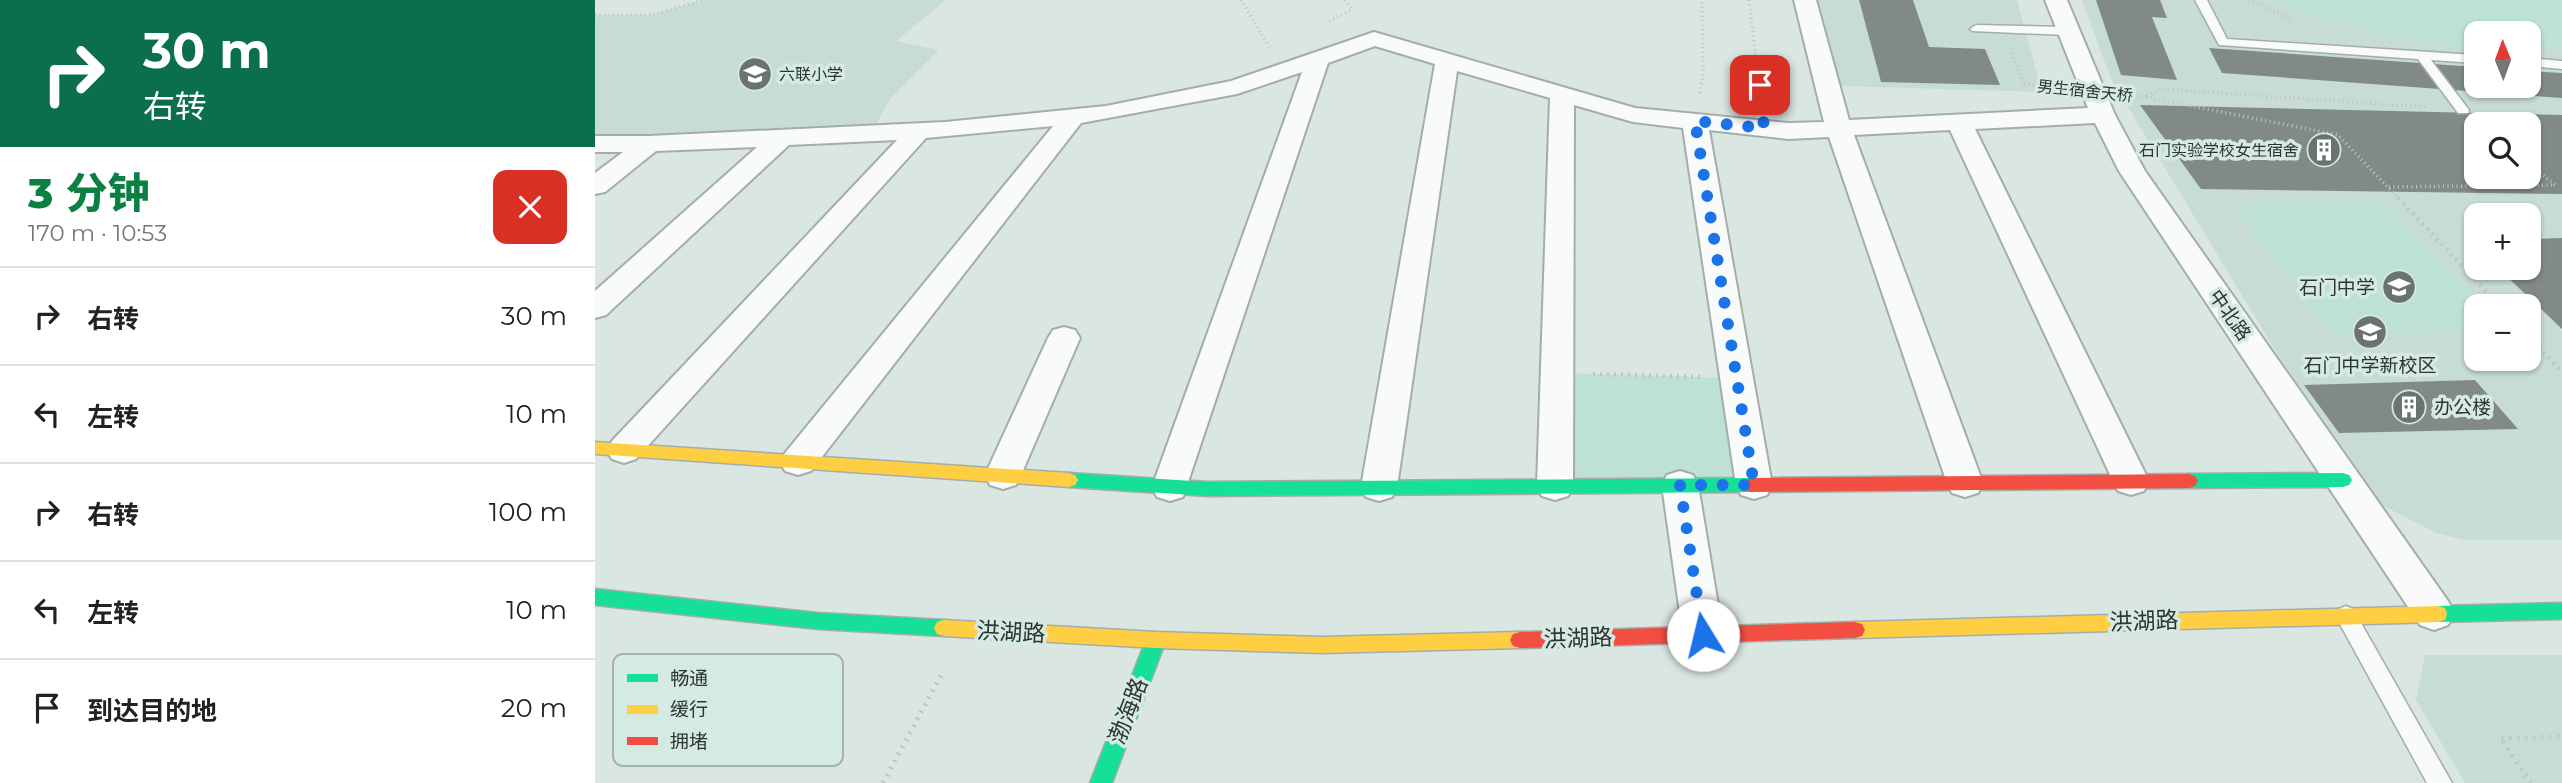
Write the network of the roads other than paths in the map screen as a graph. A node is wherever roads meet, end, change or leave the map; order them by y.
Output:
1 (1805, 0) edge
2 (2056, 0) edge
3 (2201, 0) edge
4 (1976, 29) dead end
5 (2067, 31) junction
6 (2421, 55) junction
7 (2464, 58) edge
8 (1447, 61) junction
9 (1304, 63) junction
10 (2541, 63) edge
11 (2562, 65) edge
12 (1562, 94) junction
13 (2463, 110) road end
14 (2103, 115) junction
15 (1074, 116) junction
16 (1695, 121) junction
17 (1959, 123) junction
18 (1839, 130) junction
19 (919, 131) junction
20 (783, 137) junction
21 (595, 144) edge
22 (649, 144) junction
23 (595, 186) edge
24 (595, 308) edge
25 (1064, 338) dead end
26 (609, 449) edge
27 (798, 462) junction
28 (1003, 475) junction
29 (2343, 480) junction
30 (2131, 481) junction
31 (1965, 483) junction
32 (1680, 485) junction
33 (1754, 485) junction
34 (1555, 486) junction
35 (1170, 487) junction
36 (1379, 487) junction
37 (595, 597) edge
38 (2562, 611) edge
39 (2434, 613) junction
40 (2346, 615) junction
41 (1703, 635) junction
42 (1156, 640) junction
43 (1101, 783) edge
44 (2440, 783) edge

1 - 18 street
2 - 5 street, 中北路
3 - 6 lane
4 - 5 lane
5 - 14 street, 中北路
6 - 7 lane
6 - 13 lane
8 - 9 street
8 - 12 street
8 - 36 street
9 - 15 street
9 - 35 street
10 - 11 lane
12 - 16 street
12 - 34 street
14 - 17 street
14 - 29 street, 中北路
15 - 19 street
15 - 27 street
16 - 18 street
16 - 33 street
17 - 18 street
17 - 30 street
18 - 31 street
19 - 20 street
19 - 26 street
20 - 22 street
20 - 24 street
21 - 22 street
22 - 23 street
25 - 28 street
26 - 27 street
27 - 28 street
28 - 35 street
29 - 30 street
29 - 39 street, 中北路
30 - 31 street
31 - 33 street
32 - 33 street
32 - 34 street
32 - 41 street
34 - 36 street
35 - 36 street
37 - 42 street, 洪湖路
38 - 39 street, 洪湖路
39 - 40 street, 洪湖路
40 - 41 street, 洪湖路
40 - 44 lane
41 - 42 street, 洪湖路
42 - 43 street, 渤海路

